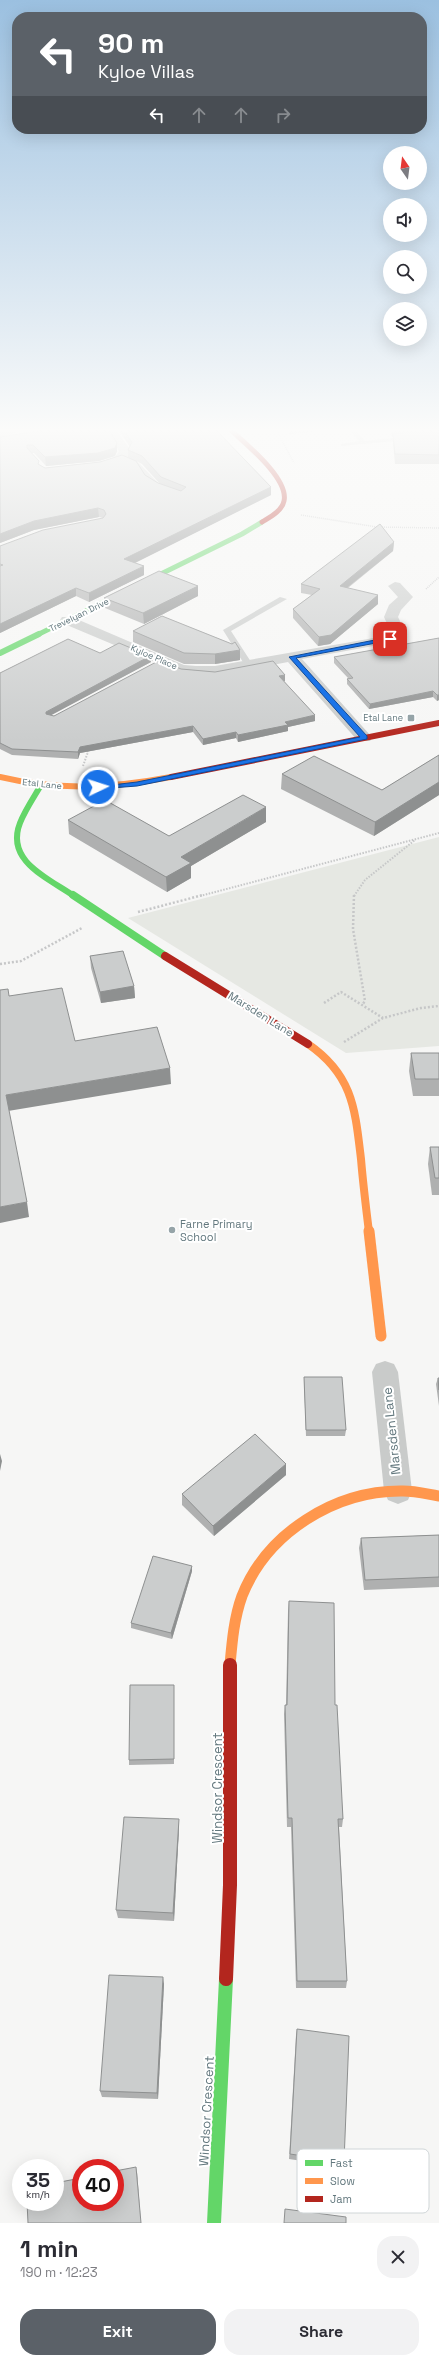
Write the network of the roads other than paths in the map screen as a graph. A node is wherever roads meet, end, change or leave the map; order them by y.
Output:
1 (240, 535) edge
2 (395, 586) dead end
3 (283, 598) dead end
4 (67, 620) junction
5 (0, 653) edge
6 (292, 657) junction
7 (250, 665) junction
8 (439, 722) edge
9 (364, 738) junction
10 (0, 777) edge
11 (40, 785) junction
12 (382, 1336) dead end
13 (385, 1372) dead end
14 (398, 1491) junction
15 (439, 1496) edge
16 (214, 2223) edge

1 - 4 street, Trevelyan Drive
2 - 6 street, Kyloe Place
3 - 7 lane
4 - 5 street, Trevelyan Drive
4 - 7 street, Kyloe Place
6 - 7 street, Kyloe Place
6 - 9 street
8 - 9 street, Etal Lane
9 - 11 street, Etal Lane
10 - 11 street, Etal Lane
11 - 12 street, Marsden Lane
13 - 14 street, Marsden Lane
14 - 15 street, Windsor Crescent
14 - 16 street, Windsor Crescent

